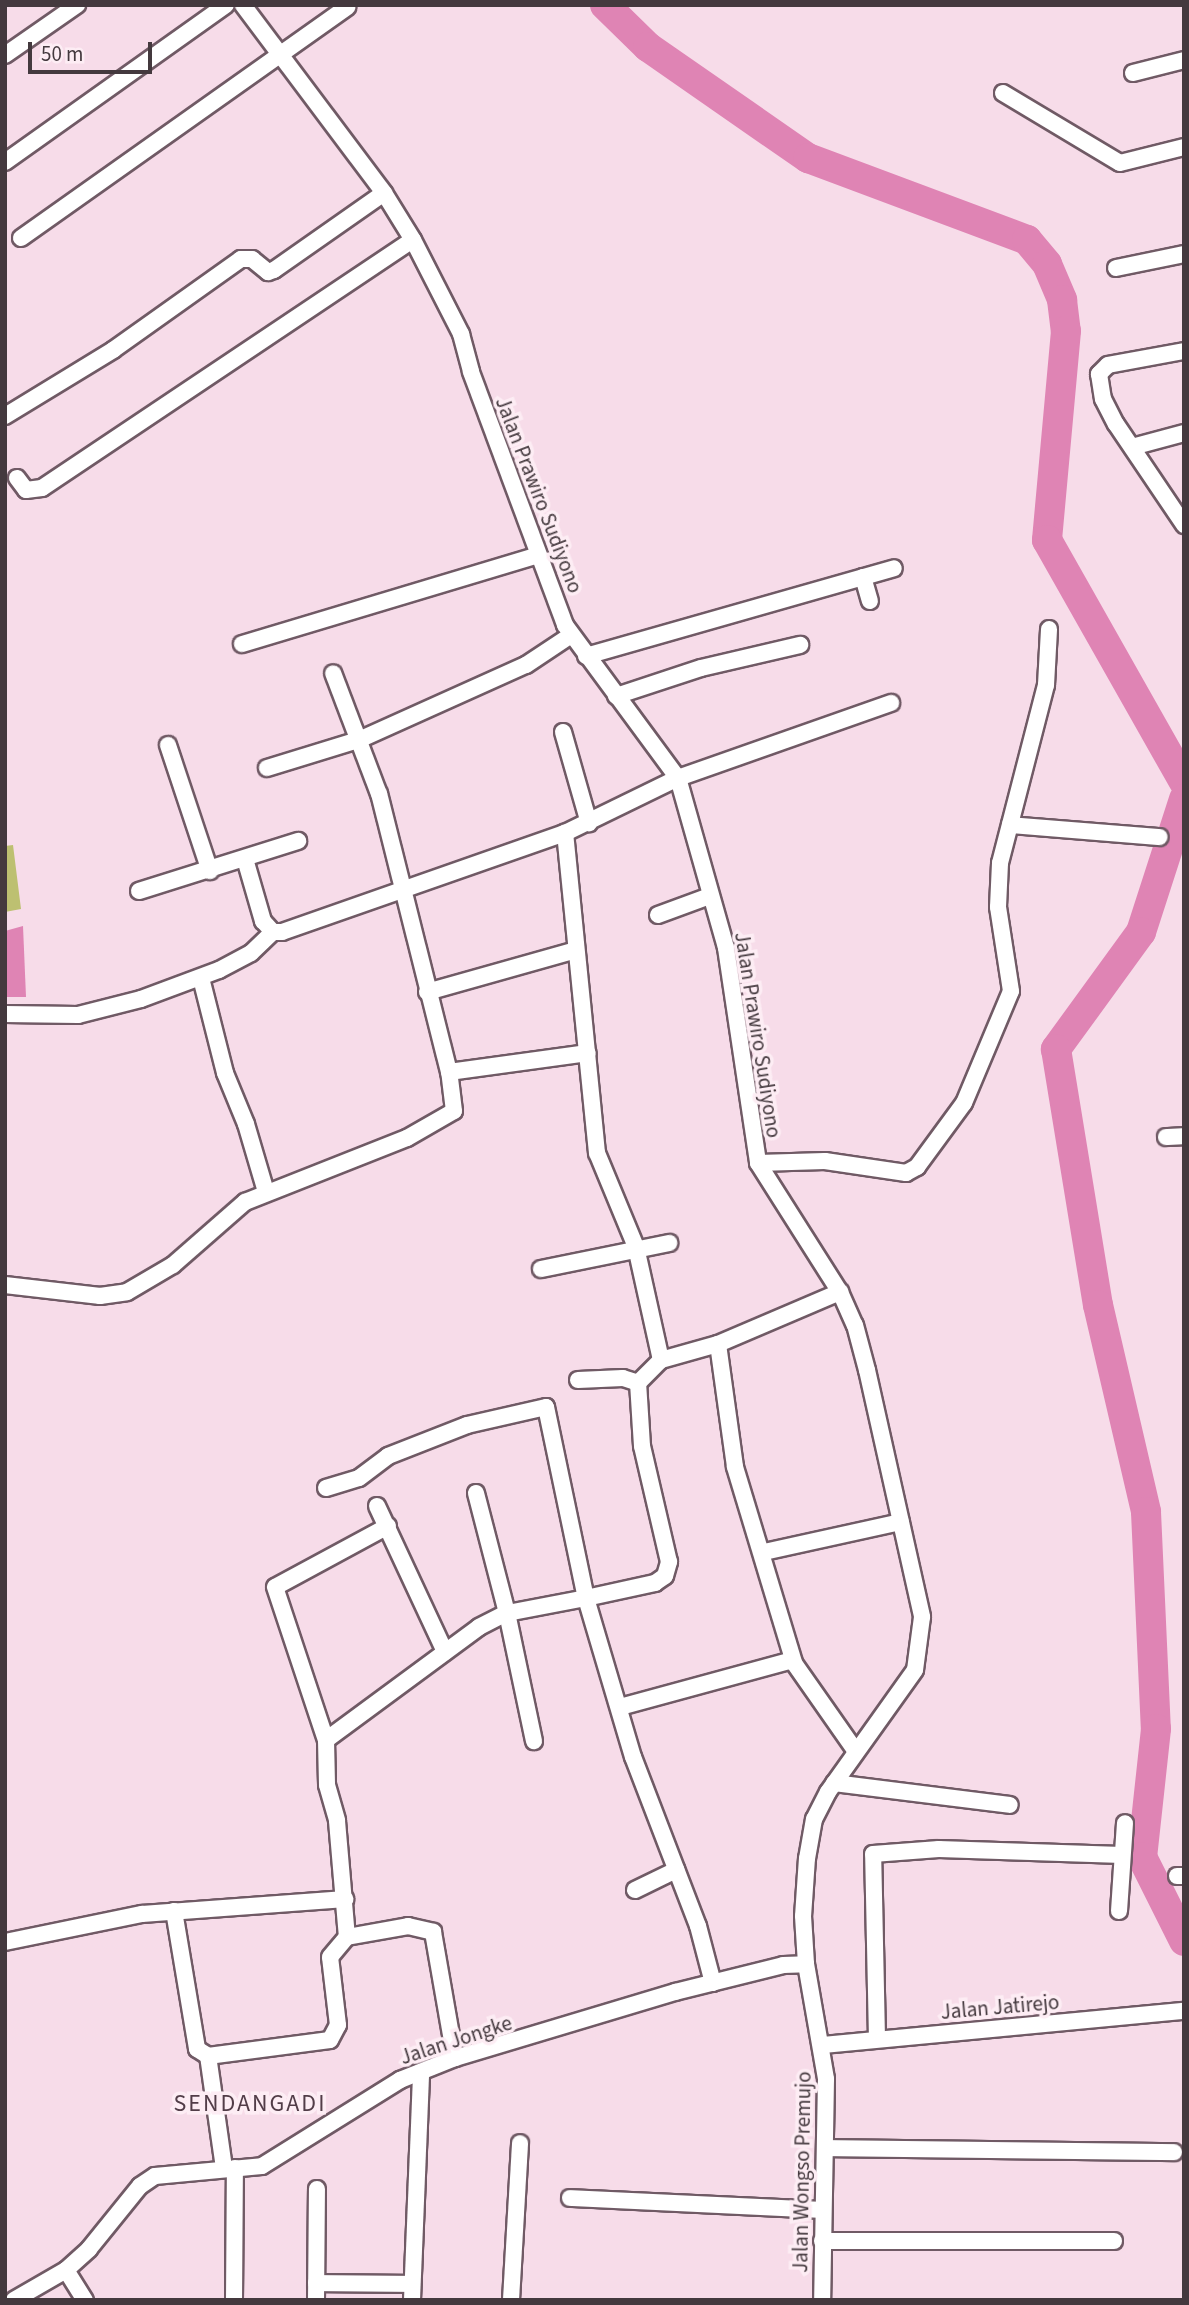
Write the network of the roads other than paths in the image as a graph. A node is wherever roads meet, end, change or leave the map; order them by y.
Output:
1 (77, 5) edge
2 (226, 5) edge
3 (243, 5) edge
4 (347, 7) dead end
5 (207, 11) edge
6 (5, 55) edge
7 (278, 56) junction
8 (1184, 60) edge
9 (1133, 73) dead end
10 (1003, 93) dead end
11 (1184, 147) edge
12 (5, 162) edge
13 (384, 193) junction
14 (21, 237) dead end
15 (413, 240) junction
16 (1184, 254) edge
17 (1116, 268) dead end
18 (1184, 351) edge
19 (5, 416) edge
20 (1184, 433) edge
21 (1132, 447) junction
22 (17, 478) dead end
23 (1184, 525) edge
24 (538, 555) junction
25 (894, 568) dead end
26 (863, 577) junction
27 (870, 601) dead end
28 (1049, 629) dead end
29 (571, 635) junction
30 (242, 644) dead end
31 (800, 645) dead end
32 (586, 656) junction
33 (333, 673) dead end
34 (616, 696) junction
35 (891, 703) dead end
36 (563, 732) dead end
37 (362, 739) junction
38 (168, 745) dead end
39 (267, 768) dead end
40 (678, 778) junction
41 (589, 822) junction
42 (1010, 825) junction
43 (565, 833) junction
44 (1160, 837) dead end
45 (298, 841) dead end
46 (245, 859) junction
47 (210, 872) junction
48 (400, 888) junction
49 (139, 891) dead end
50 (710, 896) junction
51 (658, 915) dead end
52 (273, 932) junction
53 (576, 950) junction
54 (201, 978) junction
55 (427, 992) junction
56 (5, 1014) edge
57 (588, 1053) junction
58 (450, 1072) junction
59 (1184, 1136) edge
60 (1166, 1137) dead end
61 (758, 1163) junction
62 (266, 1192) junction
63 (669, 1243) dead end
64 (636, 1247) junction
65 (541, 1269) dead end
66 (5, 1285) edge
67 (840, 1292) junction
68 (718, 1344) junction
69 (661, 1360) junction
70 (578, 1380) dead end
71 (638, 1383) junction
72 (326, 1488) dead end
73 (476, 1493) dead end
74 (377, 1506) dead end
75 (901, 1522) junction
76 (388, 1526) junction
77 (764, 1552) junction
78 (586, 1598) junction
79 (507, 1614) junction
80 (445, 1652) junction
81 (793, 1660) junction
82 (620, 1707) junction
83 (326, 1740) junction
84 (534, 1741) dead end
85 (855, 1749) junction
86 (834, 1783) junction
87 (1010, 1805) dead end
88 (1125, 1823) dead end
89 (1122, 1855) junction
90 (676, 1870) junction
91 (635, 1891) dead end
92 (345, 1899) junction
93 (174, 1911) junction
94 (1119, 1911) dead end
95 (347, 1937) junction
96 (5, 1941) edge
97 (806, 1964) junction
98 (713, 1983) junction
99 (1183, 2011) edge
100 (877, 2039) junction
101 (823, 2045) junction
102 (208, 2056) junction
103 (455, 2058) junction
104 (421, 2072) junction
105 (520, 2143) dead end
106 (827, 2148) junction
107 (1174, 2152) dead end
108 (229, 2168) junction
109 (317, 2189) dead end
110 (569, 2198) dead end
111 (821, 2210) junction
112 (822, 2241) junction
113 (1114, 2241) dead end
114 (66, 2270) junction
115 (316, 2283) junction
116 (412, 2292) edge
117 (14, 2300) edge
118 (85, 2300) edge
119 (234, 2300) edge
120 (316, 2300) edge
121 (511, 2300) edge
122 (822, 2300) edge

1 - 6 street
2 - 5 street
3 - 7 street, Jalan Prawiro Sudiyono
4 - 7 street
5 - 12 street
7 - 13 street, Jalan Prawiro Sudiyono
7 - 14 street
8 - 9 street
10 - 11 street
13 - 15 street, Jalan Prawiro Sudiyono
13 - 19 street
15 - 22 street
15 - 24 street, Jalan Prawiro Sudiyono
16 - 17 street
18 - 21 street
20 - 21 street
21 - 23 street
24 - 29 street, Jalan Prawiro Sudiyono
24 - 30 street
25 - 26 street
26 - 27 street
26 - 32 street
28 - 42 street
29 - 32 street, Jalan Prawiro Sudiyono
29 - 37 street
31 - 34 street
32 - 34 street, Jalan Prawiro Sudiyono
33 - 37 street
34 - 40 street, Jalan Prawiro Sudiyono
35 - 40 street
36 - 41 street
37 - 39 street
37 - 48 street
38 - 47 street
40 - 41 street
40 - 50 street, Jalan Prawiro Sudiyono
41 - 43 street
42 - 44 street
42 - 61 street
43 - 48 street
43 - 53 street
45 - 46 street
46 - 47 street
46 - 52 street
47 - 49 street
48 - 52 street
48 - 55 street
50 - 51 street
50 - 61 street, Jalan Prawiro Sudiyono
52 - 54 street
53 - 55 street
53 - 57 street
54 - 56 street
54 - 62 street
55 - 58 street
57 - 58 street
57 - 64 street
58 - 62 street
59 - 60 street
61 - 67 street, Jalan Prawiro Sudiyono
62 - 66 street
63 - 64 street
64 - 65 street
64 - 69 street
67 - 68 street
67 - 75 street, Jalan Prawiro Sudiyono
68 - 69 street
68 - 77 street
69 - 71 street
70 - 71 street
71 - 78 street
72 - 78 street
73 - 79 street
74 - 76 street
75 - 77 street
75 - 85 street, Jalan Prawiro Sudiyono
76 - 80 street
76 - 83 street
77 - 81 street
78 - 79 street
78 - 82 street
79 - 80 street
79 - 84 street
80 - 83 street
81 - 82 street
81 - 85 street
82 - 90 street
83 - 92 street
85 - 86 street, Jalan Prawiro Sudiyono
86 - 87 street
86 - 97 street, Jalan Prawiro Sudiyono
88 - 89 street
89 - 94 street
89 - 100 street
90 - 91 street
90 - 98 street
92 - 93 street
92 - 95 street
93 - 96 street
93 - 102 street
95 - 102 street
95 - 103 street
97 - 98 street, Jalan Jongke
97 - 101 street, Jalan Prawiro Sudiyono
98 - 103 street, Jalan Jongke
99 - 100 street, Jalan Jatirejo
100 - 101 street, Jalan Jatirejo
101 - 106 street, Jalan Wongso Premujo
102 - 108 street
103 - 104 street, Jalan Jongke
104 - 108 street, Jalan Jongke
104 - 116 street
105 - 121 street
106 - 107 street
106 - 111 street, Jalan Wongso Premujo
108 - 114 street, Jalan Jongke
108 - 119 street
109 - 115 street
110 - 111 street
111 - 112 street, Jalan Wongso Premujo
112 - 113 street
112 - 122 street, Jalan Wongso Premujo
114 - 117 street, Jalan Jongke
114 - 118 street
115 - 116 street
115 - 120 street

